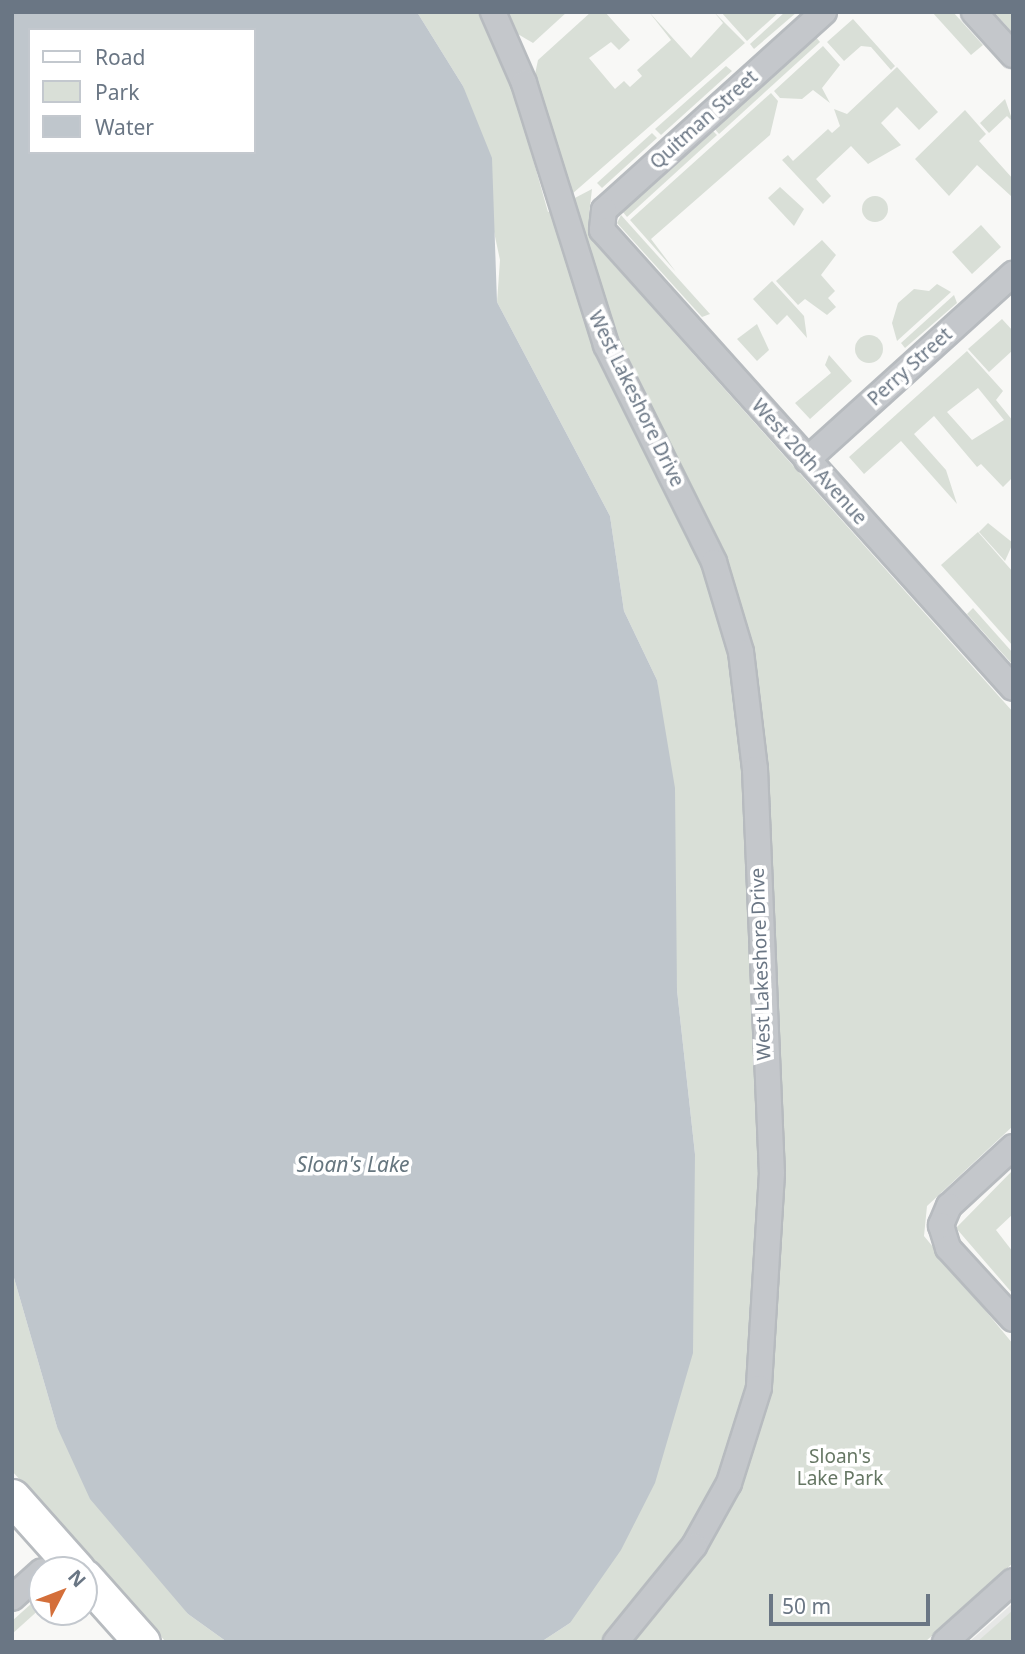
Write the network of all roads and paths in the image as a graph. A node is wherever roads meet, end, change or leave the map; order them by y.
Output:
1 (493, 12) edge
2 (824, 12) edge
3 (974, 12) edge
4 (1013, 55) edge
5 (605, 235) joint
6 (1013, 274) edge
7 (807, 460) junction
8 (1013, 688) edge
9 (1013, 1147) edge
10 (1013, 1319) edge
11 (12, 1497) edge
12 (54, 1556) edge
13 (1013, 1580) edge
14 (28, 1588) edge
15 (12, 1598) edge
16 (98, 1601) edge
17 (142, 1642) edge
18 (616, 1642) edge
19 (945, 1642) edge

1 - 18 street, West Lakeshore Drive
2 - 5 street, Quitman Street
3 - 4 street
5 - 7 street, West 20th Avenue
6 - 7 street, Perry Street
7 - 8 street, West 20th Avenue
9 - 10 street
11 - 12 street
13 - 19 street
14 - 15 street
16 - 17 street

